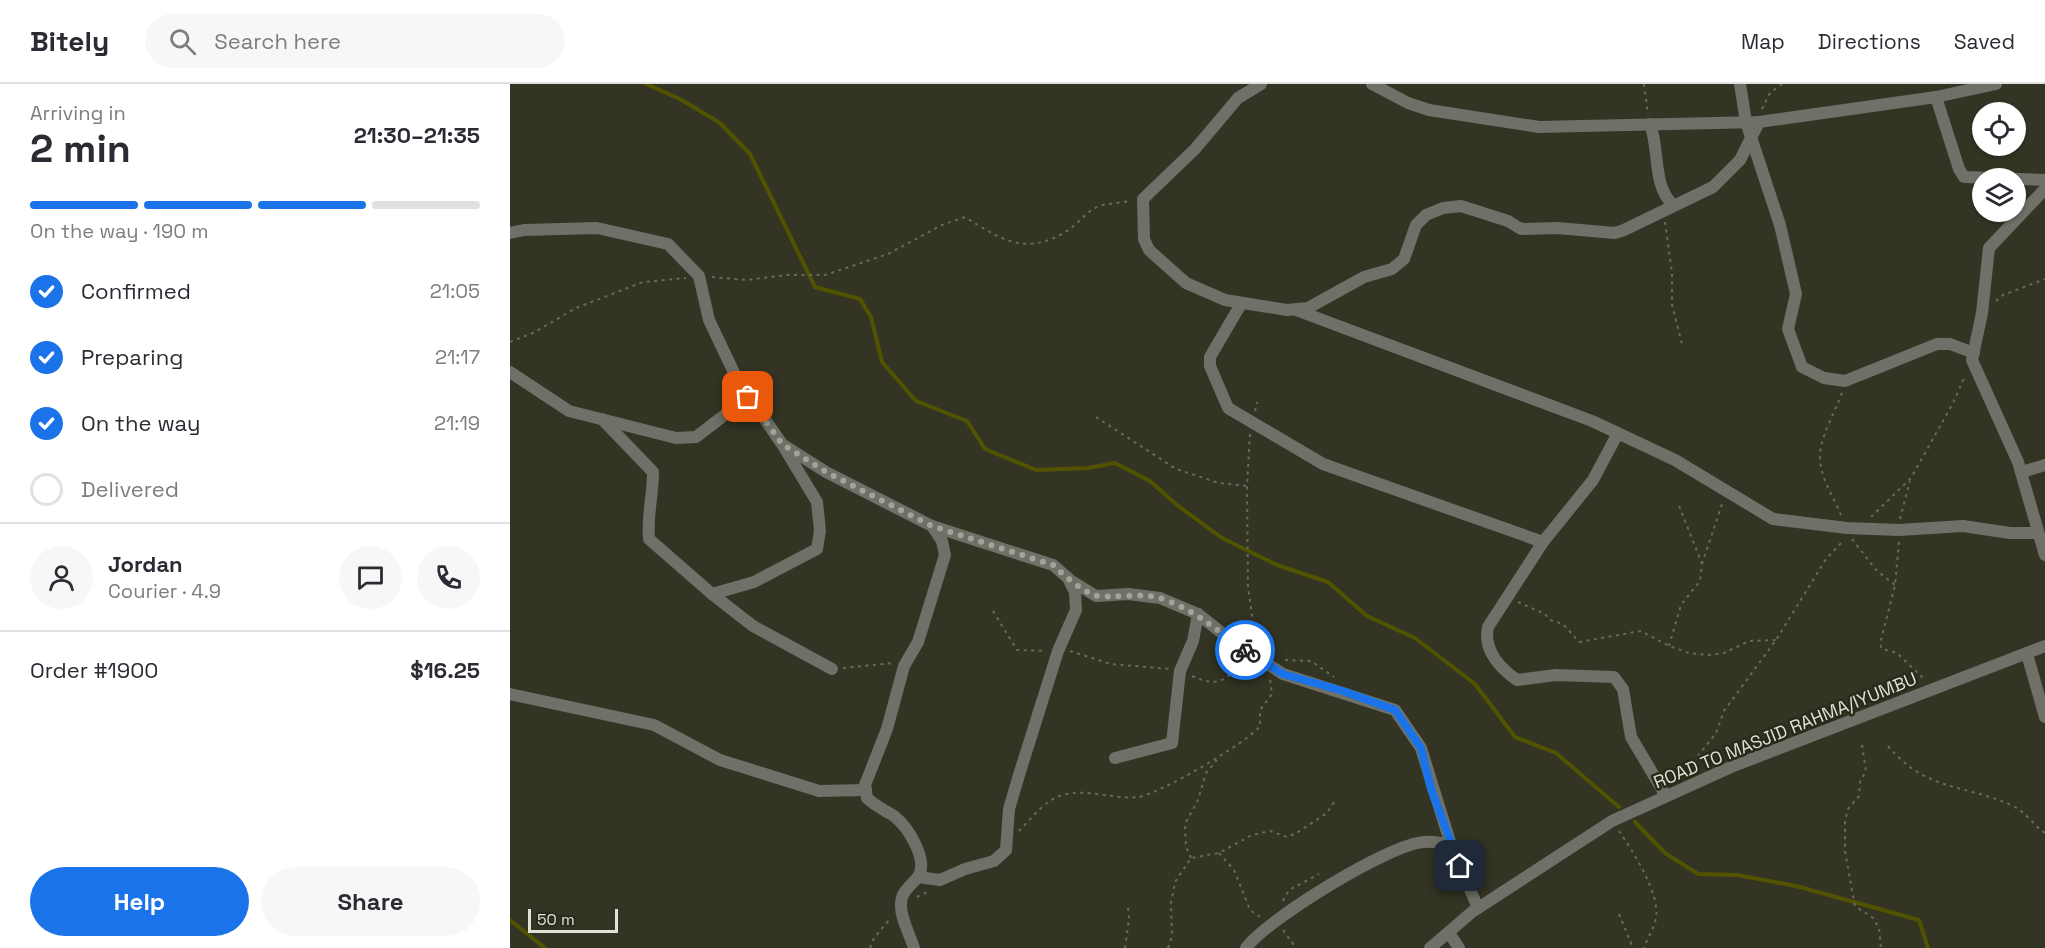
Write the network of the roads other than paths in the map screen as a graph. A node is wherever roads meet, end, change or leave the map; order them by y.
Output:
1 (1261, 84) edge
2 (1372, 84) edge
3 (1740, 84) edge
4 (1996, 84) edge
5 (1936, 97) junction
6 (1752, 122) junction
7 (1650, 124) junction
8 (1751, 138) junction
9 (2045, 180) edge
10 (2045, 189) edge
11 (1670, 206) junction
12 (510, 233) edge
13 (1241, 304) junction
14 (1294, 309) junction
15 (1973, 356) junction
16 (510, 372) edge
17 (748, 397) junction
18 (603, 419) junction
19 (1618, 433) junction
20 (782, 444) junction
21 (2045, 465) edge
22 (2022, 472) junction
23 (932, 526) junction
24 (2037, 533) junction
25 (1543, 542) junction
26 (2045, 555) edge
27 (1068, 578) junction
28 (712, 594) junction
29 (1096, 596) junction
30 (1076, 610) junction
31 (1198, 614) junction
32 (2045, 646) edge
33 (2027, 654) junction
34 (832, 669) road end
35 (510, 694) edge
36 (2045, 717) edge
37 (1115, 758) dead end
38 (866, 790) junction
39 (1666, 796) junction
40 (1451, 845) junction
41 (918, 877) junction
42 (1478, 908) junction
43 (1449, 933) junction
44 (914, 948) edge
45 (1246, 948) edge
46 (1430, 948) edge
47 (1459, 948) edge

1 - 13 street
2 - 7 street
3 - 6 street
4 - 5 street
5 - 6 street
5 - 9 street
6 - 7 street
6 - 8 street
7 - 11 street
8 - 11 street
8 - 15 street
10 - 15 street
11 - 14 street
12 - 17 street
13 - 14 street
13 - 25 street
14 - 19 street
15 - 22 street
16 - 18 street
17 - 18 street
17 - 20 street
18 - 28 street
19 - 24 street
19 - 25 street
20 - 23 street
20 - 28 street
21 - 22 street
22 - 24 street
23 - 27 street
23 - 38 street
24 - 26 street
25 - 39 street
27 - 29 street
27 - 30 street
28 - 34 street
29 - 30 street
29 - 31 street
30 - 41 street
31 - 37 street
31 - 40 street
32 - 33 street, ROAD TO MASJID RAHMA/IYUMBU
33 - 36 street
33 - 39 street, ROAD TO MASJID RAHMA/IYUMBU
35 - 38 street
38 - 41 street
39 - 42 street, ROAD TO MASJID RAHMA/IYUMBU
40 - 42 street
40 - 45 street
41 - 44 street
42 - 43 street, ROAD TO MASJID RAHMA/IYUMBU
43 - 46 street, ROAD TO MASJID RAHMA/IYUMBU
43 - 47 street

